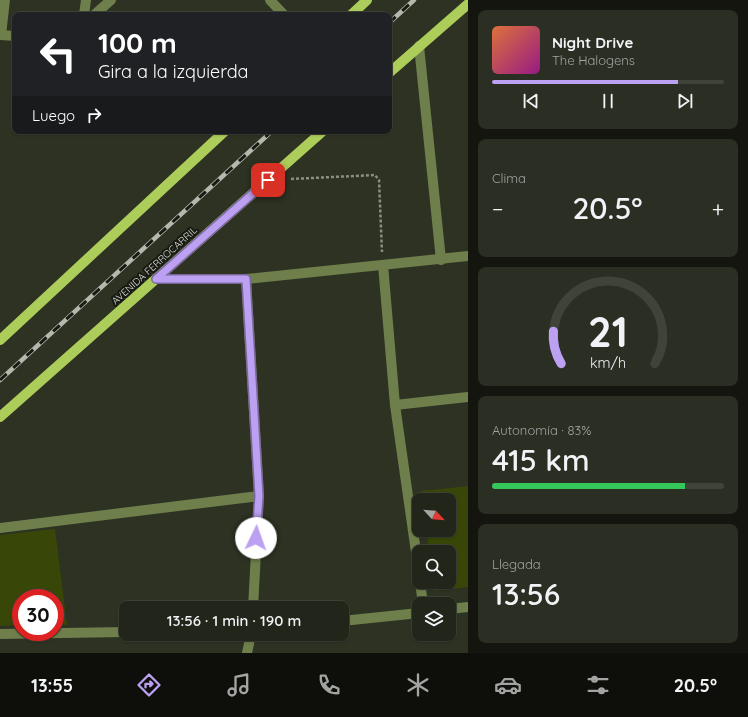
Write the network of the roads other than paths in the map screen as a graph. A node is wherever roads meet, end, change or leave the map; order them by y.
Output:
1 (5, 0) edge
2 (86, 0) edge
3 (111, 0) edge
4 (270, 0) edge
5 (367, 0) edge
6 (468, 4) edge
7 (84, 12) edge
8 (97, 12) edge
9 (281, 12) edge
10 (353, 12) edge
11 (0, 35) edge
12 (12, 36) edge
13 (419, 46) junction
14 (392, 70) edge
15 (222, 134) edge
16 (320, 134) edge
17 (468, 256) edge
18 (441, 260) junction
19 (382, 265) junction
20 (156, 279) junction
21 (246, 279) junction
22 (0, 340) edge
23 (468, 397) edge
24 (395, 405) junction
25 (0, 417) edge
26 (259, 496) junction
27 (0, 528) edge
28 (415, 545) edge
29 (253, 601) edge
30 (468, 607) edge
31 (456, 608) edge
32 (412, 614) edge
33 (349, 620) edge
34 (119, 632) edge
35 (0, 634) edge
36 (250, 641) edge
37 (247, 653) edge

1 - 11 street
2 - 7 street
3 - 8 street
4 - 9 street
5 - 10 main road
6 - 13 main road
11 - 12 street
13 - 14 main road
13 - 18 street
15 - 22 main road
16 - 20 main road, AVENIDA FERROCARRIL
17 - 18 street
18 - 19 street
19 - 21 street
19 - 24 street
20 - 21 street
20 - 25 main road, AVENIDA FERROCARRIL
21 - 26 street
23 - 24 street
24 - 28 street
26 - 27 street
26 - 29 street
30 - 31 street
32 - 33 street
34 - 35 street
36 - 37 street

